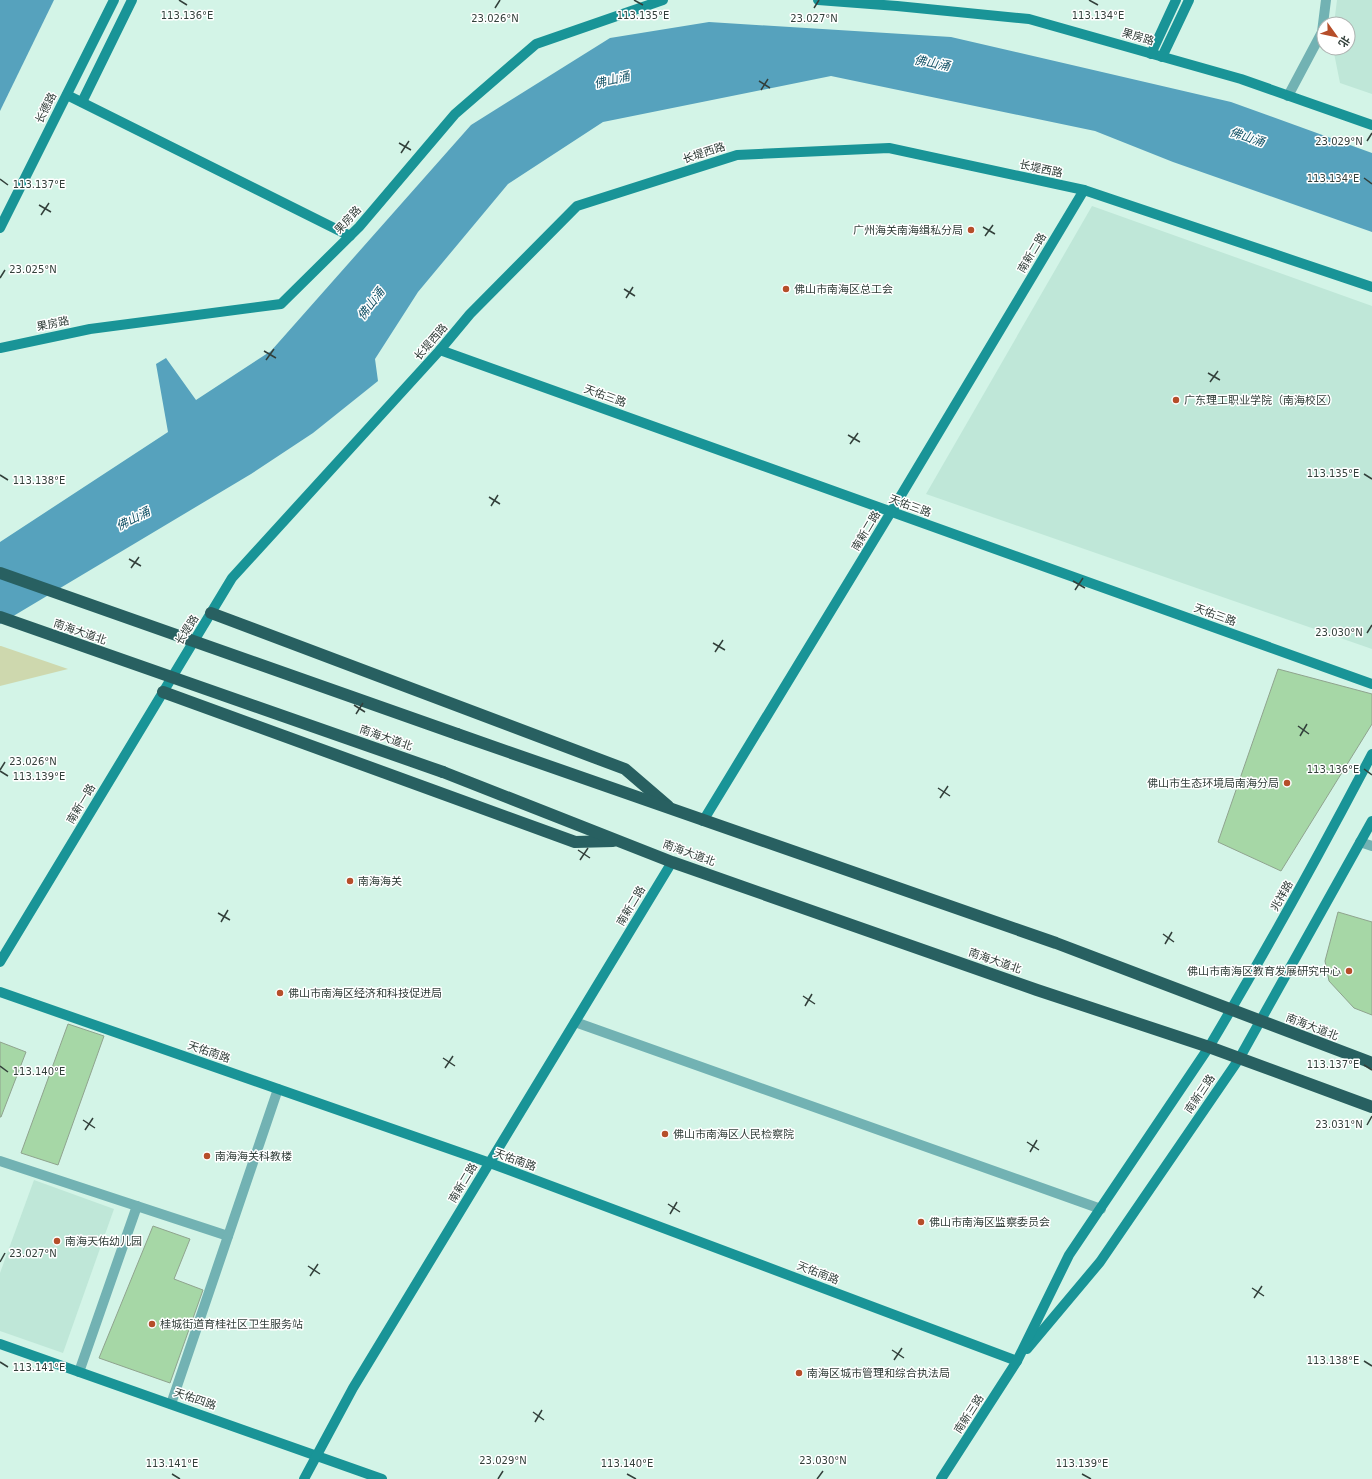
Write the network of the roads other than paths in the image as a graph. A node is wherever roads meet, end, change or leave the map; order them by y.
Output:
1 (114, 0) edge
2 (132, 0) edge
3 (663, 0) edge
4 (818, 0) edge
5 (1176, 0) edge
6 (1189, 0) edge
7 (1326, 0) edge
8 (1151, 54) junction
9 (1162, 57) junction
10 (66, 95) junction
11 (1288, 96) junction
12 (82, 102) junction
13 (1372, 125) edge
14 (1084, 190) junction
15 (0, 228) edge
16 (350, 236) junction
17 (1372, 287) edge
18 (0, 348) edge
19 (440, 350) junction
20 (891, 512) junction
21 (0, 573) edge
22 (211, 613) junction
23 (0, 617) edge
24 (183, 659) joint
25 (1372, 684) edge
26 (163, 692) junction
27 (1372, 754) edge
28 (673, 811) junction
29 (703, 821) junction
30 (1372, 821) edge
31 (620, 841) junction
32 (1360, 842) junction
33 (1372, 846) edge
34 (672, 862) junction
35 (0, 962) edge
36 (0, 992) edge
37 (1230, 1011) junction
38 (1260, 1021) junction
39 (575, 1022) junction
40 (1209, 1047) junction
41 (1239, 1058) junction
42 (1372, 1064) edge
43 (278, 1089) junction
44 (1372, 1108) edge
45 (0, 1161) edge
46 (490, 1163) junction
47 (137, 1206) junction
48 (1101, 1209) junction
49 (228, 1236) junction
50 (0, 1344) edge
51 (1017, 1361) junction
52 (79, 1372) junction
53 (171, 1404) junction
54 (318, 1455) junction
55 (304, 1479) edge
56 (382, 1479) edge
57 (941, 1479) edge

1 - 10 street, 长德路
2 - 12 street
3 - 16 street, 果房路
4 - 8 street, 果房路
5 - 8 street
6 - 9 street
7 - 11 street
8 - 9 street, 果房路
9 - 11 street, 果房路
10 - 12 street
10 - 15 street, 长德路
11 - 13 street, 果房路
12 - 16 street
14 - 17 street, 长堤西路
14 - 19 street, 长堤西路
14 - 20 street, 南新二路
16 - 18 street, 果房路
19 - 20 street, 天佑三路
19 - 22 street, 长堤西路
20 - 25 street, 天佑三路
20 - 29 street, 南新二路
21 - 28 highway, 南海大道北, bridge
22 - 24 street, 长堤路
22 - 28 highway
23 - 31 highway, 南海大道北, bridge
24 - 26 street, 南新一路
26 - 31 highway
26 - 35 street, 南新一路
27 - 37 street, 兆祥路
28 - 29 highway, 南海大道北
29 - 37 highway, 南海大道北
30 - 32 street, 南新三路
31 - 34 highway, 南海大道北
32 - 33 street
32 - 38 street, 南新三路
34 - 39 street, 南新二路
34 - 40 highway, 南海大道北
36 - 43 street, 天佑南路
37 - 38 highway, 南海大道北
37 - 40 street, 兆祥路
38 - 41 street, 南新三路
38 - 42 highway, 南海大道北
39 - 46 street, 南新二路
39 - 48 street
40 - 41 highway, 南海大道北
40 - 48 street, 南新三路
41 - 44 highway, 南海大道北
41 - 51 street, 南新三路
43 - 46 street, 天佑南路
43 - 49 street
45 - 47 street
46 - 51 street, 天佑南路
46 - 54 street, 南新二路
47 - 49 street
47 - 52 street
48 - 51 street, 南新三路
49 - 53 street
50 - 52 street, 天佑四路
51 - 57 street, 南新三路
52 - 53 street, 天佑四路
53 - 54 street, 天佑四路
54 - 55 street, 南新二路
54 - 56 street, 天佑四路

